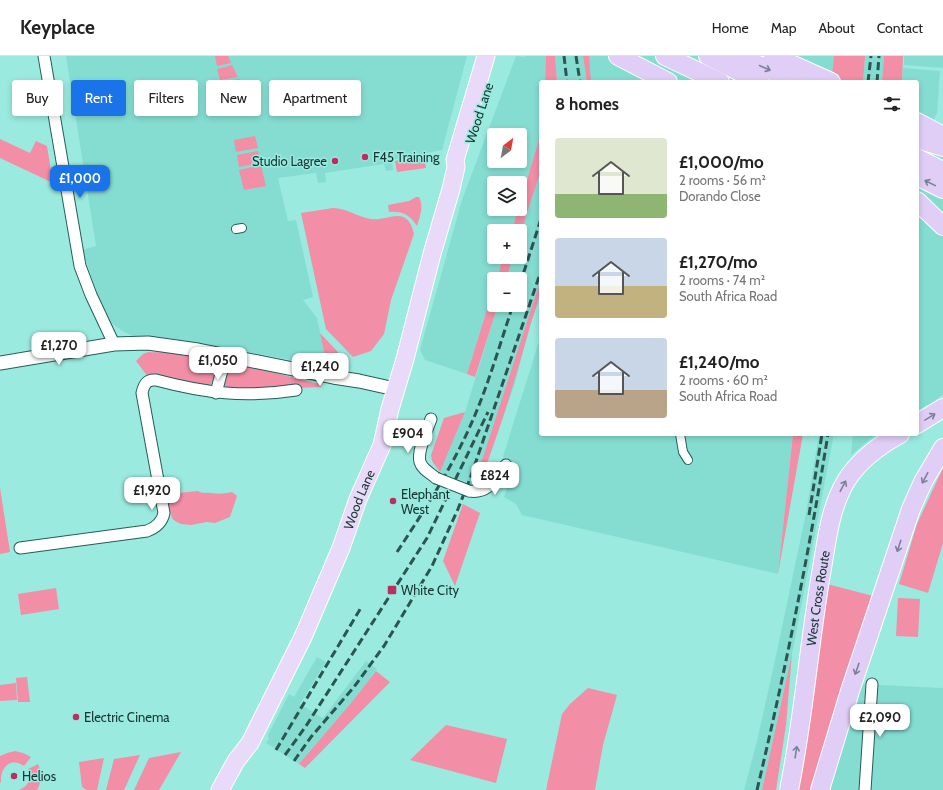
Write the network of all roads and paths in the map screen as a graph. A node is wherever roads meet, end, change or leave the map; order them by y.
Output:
1 (44, 56) edge
2 (486, 56) edge
3 (498, 56) edge
4 (618, 56) edge
5 (661, 56) edge
6 (665, 56) edge
7 (708, 56) edge
8 (734, 56) edge
9 (773, 56) edge
10 (664, 80) edge
11 (701, 80) edge
12 (716, 80) edge
13 (756, 80) edge
14 (792, 80) edge
15 (827, 80) edge
16 (919, 123) edge
17 (943, 136) edge
18 (919, 140) edge
19 (943, 147) edge
20 (919, 159) edge
21 (456, 167) junction
22 (943, 171) edge
23 (919, 177) edge
24 (943, 189) edge
25 (919, 203) edge
26 (919, 209) edge
27 (943, 226) edge
28 (114, 344) junction
29 (226, 356) junction
30 (0, 363) edge
31 (395, 389) junction
32 (296, 390) dead end
33 (216, 393) junction
34 (943, 408) edge
35 (431, 418) dead end
36 (919, 423) edge
37 (680, 436) edge
38 (897, 436) edge
39 (943, 448) edge
40 (688, 460) dead end
41 (506, 465) dead end
42 (20, 548) dead end
43 (872, 684) dead end
44 (789, 788) edge
45 (220, 790) edge
46 (821, 790) edge
47 (865, 790) edge

1 - 28 street
2 - 21 main road, Wood Lane
3 - 21 main road, Wood Lane
4 - 10 highway
5 - 11 highway
6 - 12 highway
7 - 13 highway
8 -> 14 highway
9 - 15 highway
16 - 17 highway
18 - 19 highway
20 - 22 highway
21 - 31 main road, Wood Lane
24 -> 23 highway
25 - 27 highway
26 - 27 highway
28 - 29 street
28 - 30 street
29 - 31 street
29 - 33 street
31 - 45 main road, Wood Lane
32 - 33 street
33 - 42 street
36 -> 34 highway
35 - 41 street, bridge
37 - 40 street
44 -> 38 highway, West Cross Route
39 -> 46 highway
43 - 47 street

